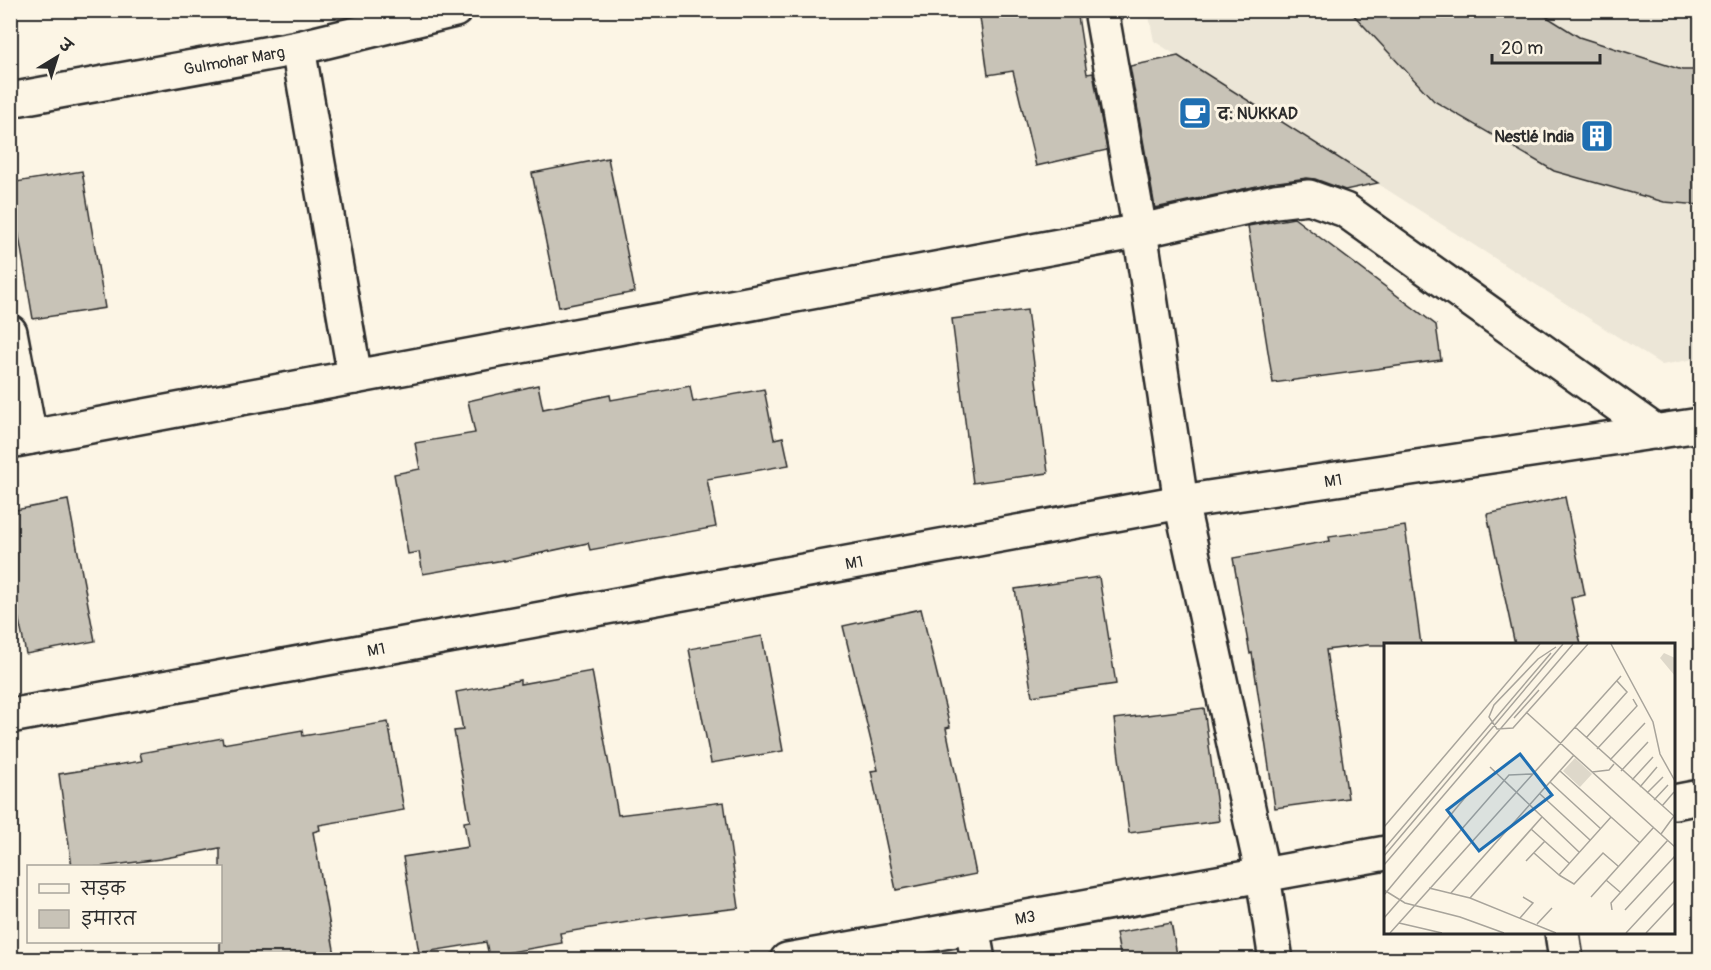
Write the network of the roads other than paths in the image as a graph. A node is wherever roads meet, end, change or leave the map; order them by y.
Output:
1 (455, 10) edge
2 (1101, 10) edge
3 (298, 48) junction
4 (10, 100) edge
5 (1140, 231) junction
6 (10, 332) edge
7 (355, 377) junction
8 (1701, 425) edge
9 (1656, 432) junction
10 (20, 439) edge
11 (1181, 502) junction
12 (10, 716) edge
13 (1701, 797) edge
14 (1675, 802) edge
15 (1384, 854) edge
16 (1263, 876) junction
17 (972, 927) junction
18 (1562, 934) edge
19 (787, 960) edge
20 (978, 960) edge
21 (1276, 960) edge
22 (1566, 960) edge

1 - 3 street, Gulmohar Marg
2 - 5 street
3 - 4 street, Gulmohar Marg
3 - 7 street
5 - 7 street
5 - 9 street
5 - 11 street
6 - 10 street
7 - 10 street
8 - 9 street, M1
9 - 11 street, M1
11 - 12 street, M1
11 - 16 street
13 - 14 street
15 - 16 street, M3
16 - 17 street, M3
16 - 21 street
17 - 19 street, M3
17 - 20 street
18 - 22 street

